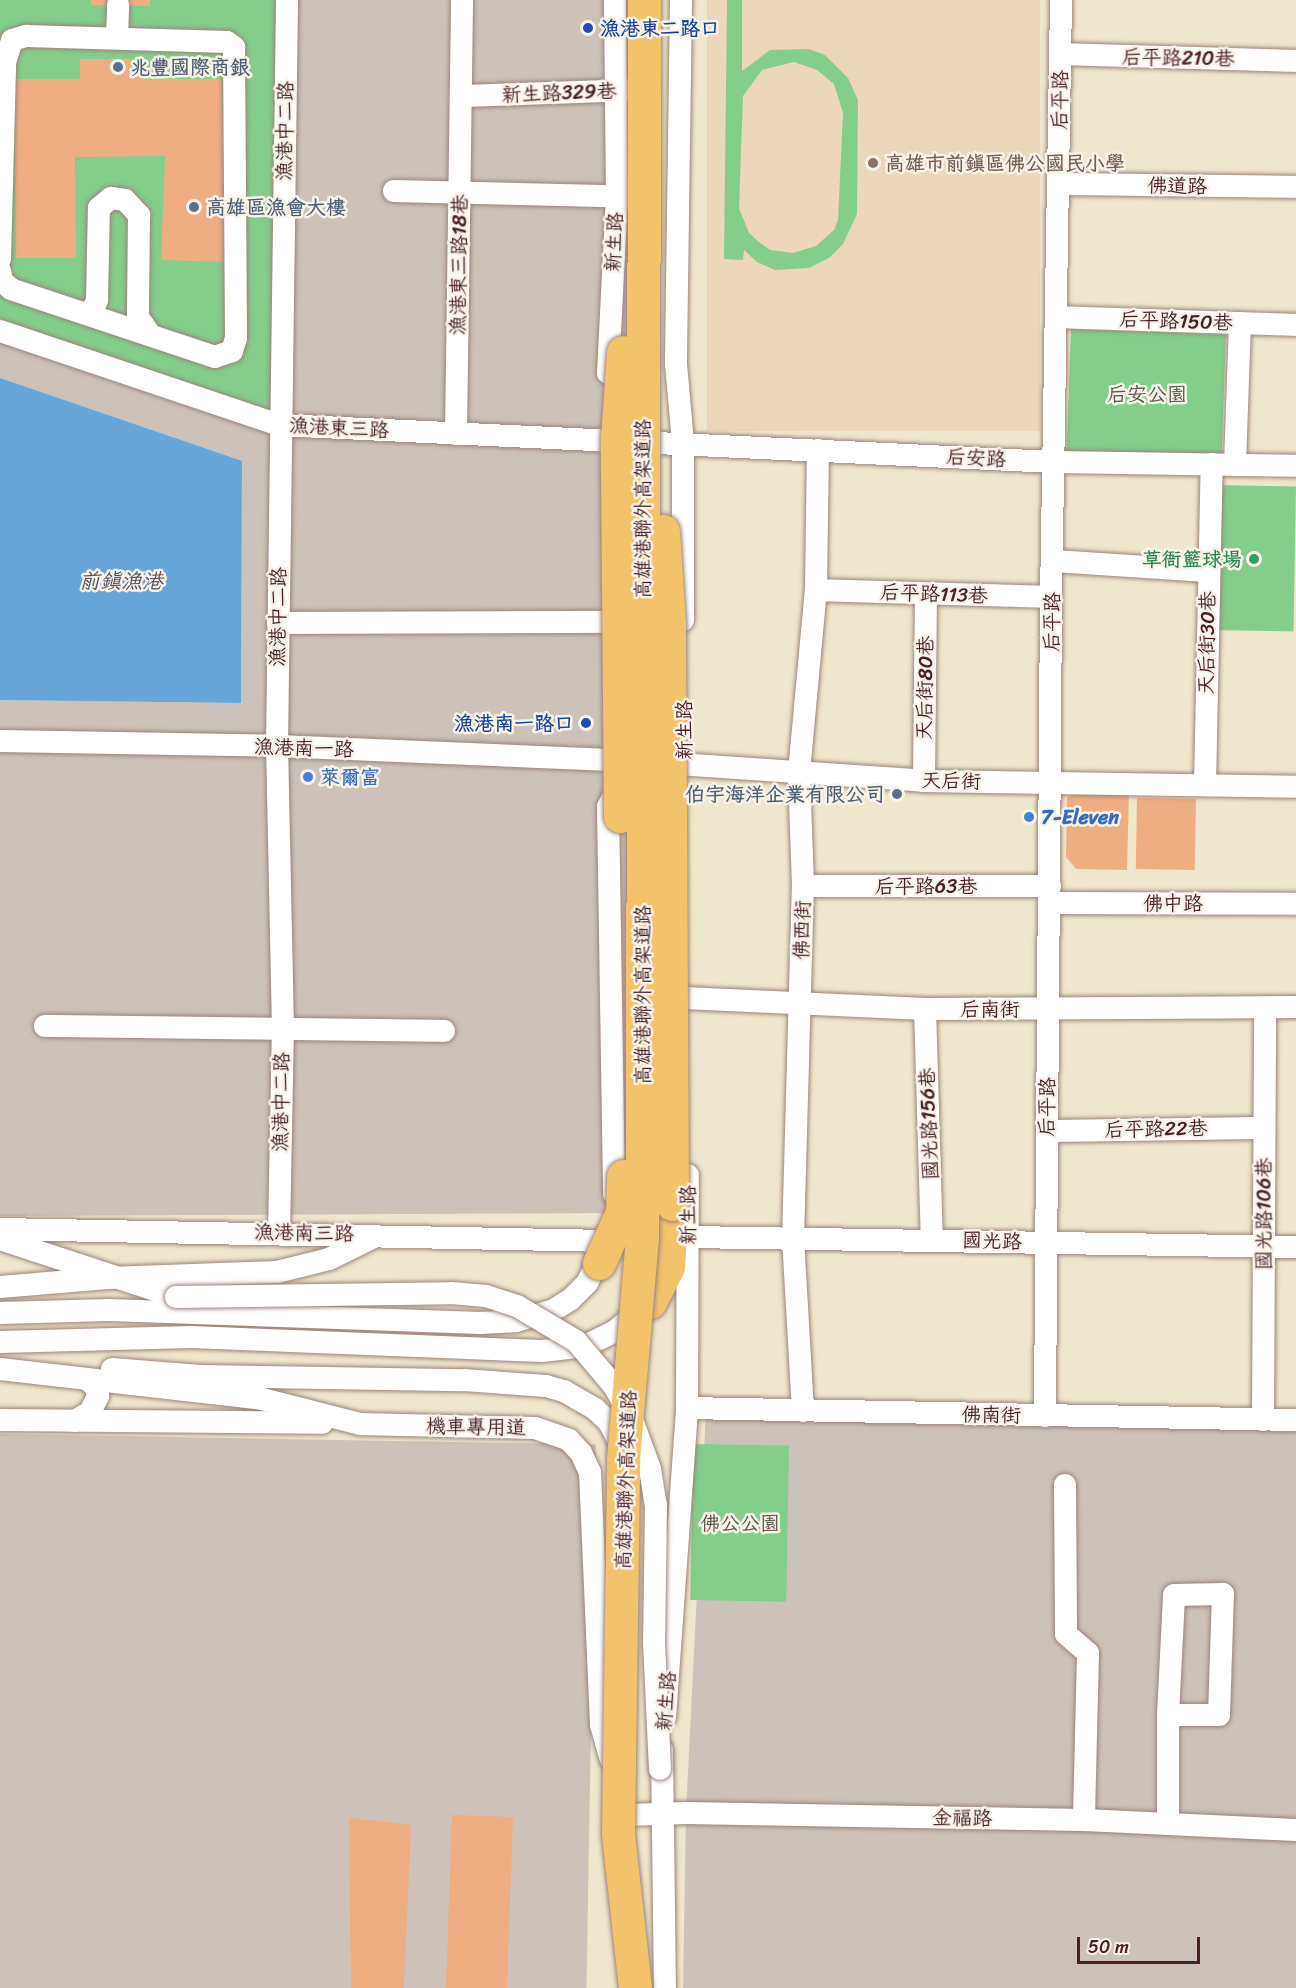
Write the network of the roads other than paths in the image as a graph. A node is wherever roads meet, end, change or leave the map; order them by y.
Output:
1 (287, 0) edge
2 (462, 0) edge
3 (615, 0) edge
4 (630, 0) edge
5 (644, 0) edge
6 (658, 0) edge
7 (681, 0) edge
8 (689, 0) edge
9 (1061, 0) edge
10 (118, 5) dead end
11 (117, 38) junction
12 (1061, 54) junction
13 (1296, 61) edge
14 (658, 89) junction
15 (616, 91) junction
16 (460, 96) junction
17 (1058, 184) junction
18 (1296, 187) edge
19 (394, 191) dead end
20 (459, 193) junction
21 (617, 197) junction
22 (655, 198) junction
23 (637, 245) junction
24 (0, 258) edge
25 (0, 271) edge
26 (84, 313) junction
27 (1057, 317) junction
28 (1240, 323) junction
29 (1296, 325) edge
30 (0, 331) edge
31 (150, 334) junction
32 (280, 425) junction
33 (456, 434) junction
34 (604, 440) junction
35 (657, 441) junction
36 (683, 442) junction
37 (818, 450) junction
38 (1054, 462) junction
39 (1212, 464) junction
40 (1235, 465) junction
41 (1296, 466) edge
42 (1053, 561) junction
43 (1208, 571) junction
44 (816, 590) junction
45 (926, 595) junction
46 (1051, 597) junction
47 (606, 622) junction
48 (278, 623) junction
49 (655, 623) junction
50 (653, 728) junction
51 (0, 741) edge
52 (277, 746) junction
53 (607, 760) junction
54 (634, 761) junction
55 (658, 763) junction
56 (684, 764) junction
57 (799, 772) junction
58 (924, 781) junction
59 (1051, 783) junction
60 (1205, 785) junction
61 (1296, 787) edge
62 (608, 807) junction
63 (803, 886) junction
64 (1050, 894) junction
65 (1296, 904) edge
66 (684, 998) junction
67 (799, 1001) junction
68 (1296, 1007) edge
69 (1265, 1008) junction
70 (925, 1009) junction
71 (1048, 1010) junction
72 (45, 1026) dead end
73 (283, 1030) junction
74 (444, 1031) dead end
75 (1264, 1128) junction
76 (1047, 1131) junction
77 (664, 1216) junction
78 (0, 1229) edge
79 (279, 1233) junction
80 (380, 1234) junction
81 (689, 1237) junction
82 (0, 1239) edge
83 (932, 1239) junction
84 (793, 1240) junction
85 (1046, 1243) junction
86 (1264, 1246) junction
87 (1296, 1247) edge
88 (603, 1252) junction
89 (108, 1278) junction
90 (0, 1287) edge
91 (176, 1298) junction
92 (650, 1302) junction
93 (109, 1310) junction
94 (0, 1313) edge
95 (0, 1342) edge
96 (645, 1349) dead end
97 (0, 1364) edge
98 (0, 1369) edge
99 (87, 1379) junction
100 (687, 1408) junction
101 (803, 1411) junction
102 (1045, 1416) junction
103 (0, 1420) edge
104 (1263, 1420) junction
105 (1296, 1420) edge
106 (75, 1421) junction
107 (360, 1424) junction
108 (1065, 1485) dead end
109 (631, 1673) junction
110 (1168, 1715) junction
111 (660, 1769) junction
112 (663, 1814) junction
113 (628, 1815) junction
114 (1084, 1820) junction
115 (1168, 1823) junction
116 (1296, 1830) edge
117 (623, 1988) edge
118 (635, 1988) edge
119 (665, 1988) edge

1 - 32 street, 漁港中二路
2 - 16 street, 漁港東三路18巷
3 - 15 street, 新生路
4 - 23 highway, 高雄港聯外高架道路
5 - 23 highway, 高雄港聯外高架道路, bridge
6 - 14 street, 新生路
7 - 36 street, 新生路
8 - 36 street, 新生路
9 - 12 street, 后平路
10 - 11 street
11 - 24 street
11 - 31 street
12 - 13 street, 后平路210巷
12 - 17 street, 后平路
14 - 15 street, 新生路329巷
14 - 22 street, 新生路
15 - 16 street, 新生路329巷
15 - 21 street, 新生路
16 - 20 street, 漁港東三路18巷
17 - 18 street, 佛道路
17 - 27 street, 后平路
19 - 20 street
20 - 21 street
20 - 33 street, 漁港東三路18巷
21 - 22 street
21 - 34 street, 新生路
22 - 35 street, 新生路
23 - 77 highway, bridge
23 - 88 highway, bridge
23 - 117 highway, 高雄港聯外高架道路, bridge
23 - 118 highway, 高雄港聯外高架道路, bridge
25 - 26 street
26 - 31 street
26 - 31 street
27 - 28 street, 后平路150巷
27 - 38 street, 后平路
28 - 29 street, 后平路150巷
28 - 40 street
30 - 32 street, 漁港東三路
32 - 33 street, 漁港東三路
32 - 48 street, 漁港中二路
33 - 34 street, 漁港東三路
34 - 35 street, 漁港東三路
34 - 47 street, 新生路
35 - 36 street, 后安路
35 - 49 street, 新生路
36 - 37 street, 后安路
36 - 56 street, 新生路
37 - 38 street, 后安路
37 - 44 street, 佛西街
38 - 39 street, 后安路
38 - 42 street, 后平路
39 - 40 street, 后安路
39 - 43 street, 天后街30巷
40 - 41 street, 后安路
42 - 43 street
42 - 46 street, 后平路
43 - 60 street, 天后街30巷
44 - 45 street, 后平路113巷
44 - 57 street, 佛西街
45 - 46 street, 后平路113巷
45 - 58 street, 天后街80巷
46 - 59 street, 后平路
47 - 48 street
47 - 49 street
47 - 53 street, 新生路
48 - 52 street, 漁港中二路
49 - 50 street, 新生路
50 - 54 street, 新生路
50 - 55 street, 新生路
51 - 52 street, 漁港南一路
52 - 53 street, 漁港南一路
52 - 73 street, 漁港中二路
53 - 54 street, 天后街
53 - 62 street, 新生路
54 - 55 street, 天后街
54 - 62 street, 新生路
55 - 56 street, 天后街
55 - 77 street, 新生路
56 - 57 street, 天后街
56 - 66 street, 新生路
57 - 58 street, 天后街
57 - 63 street, 佛西街
58 - 59 street, 天后街
59 - 60 street, 天后街
59 - 64 street, 后平路
60 - 61 street, 天后街
62 - 88 street, 新生路
63 - 64 street, 后平路63巷
63 - 67 street, 佛西街
64 - 65 street, 佛中路
64 - 71 street, 后平路
66 - 67 street, 后南街
66 - 81 street, 新生路
67 - 70 street, 后南街
67 - 84 street, 佛西街
68 - 69 street, 后南街
69 - 71 street, 后南街
69 - 75 street, 國光路106巷
70 - 71 street, 后南街
70 - 83 street, 國光路156巷
71 - 76 street, 后平路
72 - 73 street
73 - 74 street
73 - 79 street, 漁港中二路
75 - 76 street, 后平路22巷
75 - 86 street, 國光路106巷
76 - 85 street, 后平路
77 - 92 highway
78 - 79 street, 漁港南三路
79 - 80 street, 漁港南三路
80 - 88 street, 漁港南三路
80 - 89 street
81 - 84 street, 國光路
81 - 92 street
81 - 100 street, 新生路
82 - 89 street
83 - 84 street, 國光路
83 - 85 street, 國光路
84 - 101 street, 佛西街
85 - 86 street, 國光路
85 - 102 street, 后平路
86 - 87 street, 國光路
86 - 104 street, 國光路106巷
88 - 93 street
89 - 90 street
89 - 91 street
91 - 93 street
91 - 111 street, bridge
92 - 95 street
93 - 94 street
96 - 109 street, 新生路
97 - 109 street
98 - 99 street, 機車專用道
99 - 106 street
99 - 107 street, 機車專用道
100 - 101 street, 佛南街
100 - 111 street, 新生路
101 - 102 street, 佛南街
102 - 104 street, 佛南街
103 - 106 street
104 - 105 street, 佛南街
106 - 107 street
107 - 113 street, 機車專用道
108 - 114 street
109 - 113 street, 新生路
110 - 110 street
110 - 115 street
111 - 112 street, 新生路
112 - 113 street, 金福路
112 - 114 street, 金福路
112 - 119 street, 新生路
113 - 117 street, 新生路
114 - 115 street, 金福路
115 - 116 street, 金福路

